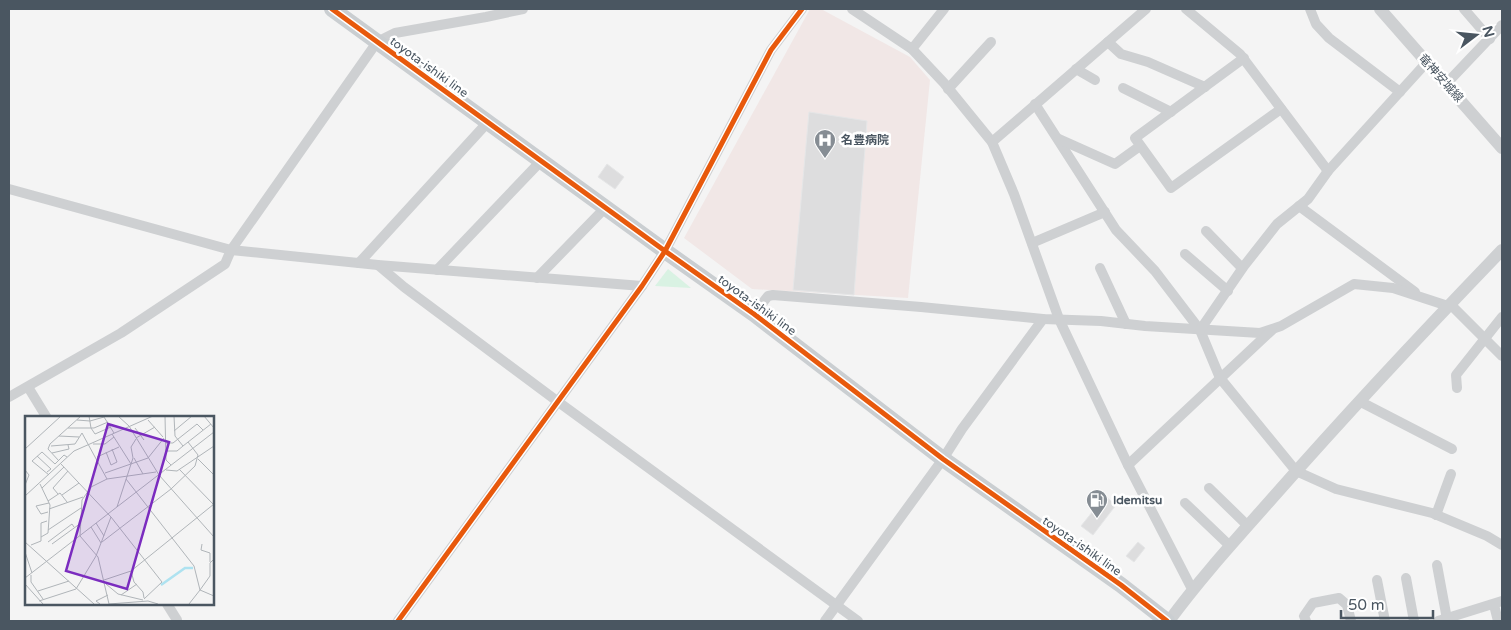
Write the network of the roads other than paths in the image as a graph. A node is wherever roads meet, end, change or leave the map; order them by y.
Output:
1 (332, 9) edge
2 (523, 9) edge
3 (802, 9) edge
4 (852, 9) edge
5 (944, 9) edge
6 (1146, 9) edge
7 (1186, 9) edge
8 (1310, 9) edge
9 (1380, 9) edge
10 (1464, 9) edge
11 (499, 12) edge
12 (1502, 25) edge
13 (1490, 39) junction
14 (377, 42) junction
15 (991, 42) dead end
16 (1108, 42) junction
17 (912, 49) junction
18 (1244, 58) junction
19 (1427, 62) junction
20 (1076, 69) junction
21 (1095, 80) dead end
22 (1447, 83) junction
23 (1204, 87) junction
24 (1123, 88) dead end
25 (948, 89) junction
26 (1400, 92) junction
27 (1036, 104) junction
28 (1281, 109) junction
29 (1171, 112) junction
30 (488, 122) junction
31 (1058, 139) junction
32 (992, 142) junction
33 (1140, 146) junction
34 (1502, 148) edge
35 (540, 161) junction
36 (1328, 171) junction
37 (9, 189) edge
38 (1299, 206) junction
39 (605, 208) junction
40 (1105, 212) junction
41 (1206, 231) dead end
42 (1032, 244) junction
43 (231, 250) junction
44 (1502, 250) edge
45 (665, 251) junction
46 (1185, 254) dead end
47 (359, 263) junction
48 (378, 265) junction
49 (1100, 268) dead end
50 (1242, 268) junction
51 (437, 270) junction
52 (536, 278) junction
53 (642, 286) junction
54 (1228, 291) junction
55 (1422, 298) junction
56 (1449, 305) junction
57 (754, 314) junction
58 (1502, 317) edge
59 (1043, 319) junction
60 (1059, 319) junction
61 (1126, 324) junction
62 (1275, 328) junction
63 (1200, 330) junction
64 (1485, 339) junction
65 (1502, 356) edge
66 (1220, 378) junction
67 (28, 387) junction
68 (1457, 388) dead end
69 (9, 397) edge
70 (557, 401) junction
71 (1359, 401) junction
72 (46, 416) edge
73 (1452, 449) dead end
74 (943, 459) junction
75 (1128, 466) junction
76 (1296, 471) junction
77 (1451, 474) dead end
78 (1209, 488) dead end
79 (1186, 503) dead end
80 (1436, 515) junction
81 (1248, 526) junction
82 (1502, 545) edge
83 (1230, 546) junction
84 (1437, 565) dead end
85 (1406, 578) dead end
86 (1377, 580) dead end
87 (1192, 589) junction
88 (1498, 603) edge
89 (168, 605) edge
90 (837, 606) junction
91 (1443, 620) edge
92 (180, 621) edge
93 (398, 621) edge
94 (826, 621) edge
95 (858, 621) edge
96 (1168, 621) edge
97 (1306, 621) edge
98 (1351, 621) edge
99 (1385, 621) edge
100 (1414, 621) edge
101 (1498, 621) edge

1 - 14 main road, toyota-ishiki line
2 - 11 street
3 - 45 street
4 - 17 street
5 - 17 street
6 - 16 street
7 - 18 street
8 - 26 street
9 - 19 street, 竜神安城線
10 - 13 street
11 - 14 street
12 - 13 street
13 - 22 street
14 - 30 main road, toyota-ishiki line
14 - 43 street
15 - 25 street
16 - 20 street
16 - 23 street
17 - 25 street
18 - 23 street
18 - 28 street
19 - 22 street, 竜神安城線
19 - 26 street
20 - 21 street
20 - 27 street
22 - 34 street, 竜神安城線
23 - 29 street
24 - 29 street
25 - 32 street
26 - 36 street
27 - 31 street
27 - 32 street
28 - 33 street
28 - 36 street
29 - 33 street
30 - 35 main road, toyota-ishiki line
30 - 47 street
31 - 33 street
31 - 40 street
32 - 42 street
35 - 39 main road, toyota-ishiki line
35 - 51 street
36 - 38 street
37 - 43 street
38 - 50 street
38 - 55 street
39 - 45 main road, toyota-ishiki line
39 - 52 street
40 - 42 street
40 - 63 street
41 - 50 street
42 - 60 street
43 - 47 street
43 - 67 street
44 - 56 street
45 - 53 street
45 - 57 main road, toyota-ishiki line
46 - 54 street
47 - 48 street
48 - 51 street
48 - 70 street
49 - 61 street
50 - 54 street
51 - 52 street
52 - 53 street
53 - 70 street
54 - 63 street
55 - 56 street
55 - 62 street
56 - 64 street
56 - 71 street
57 - 59 street
57 - 74 main road, toyota-ishiki line
58 - 64 street
59 - 60 street
59 - 74 street
60 - 61 street
60 - 75 street
61 - 63 street
62 - 63 street
62 - 66 street
63 - 66 street
64 - 65 street
64 - 68 street
66 - 75 street
66 - 76 street
67 - 69 street
67 - 72 street
70 - 90 street
70 - 93 street
71 - 73 street
71 - 76 street
74 - 90 street
74 - 96 main road, toyota-ishiki line
75 - 87 street
76 - 80 street
76 - 81 street
77 - 80 street
78 - 81 street
79 - 83 street
80 - 82 street
81 - 83 street
83 - 87 street
84 - 91 street
85 - 100 street
86 - 99 street
87 - 96 street
88 - 91 street
88 - 101 street
89 - 92 street
90 - 94 street
90 - 95 street
97 - 98 street

